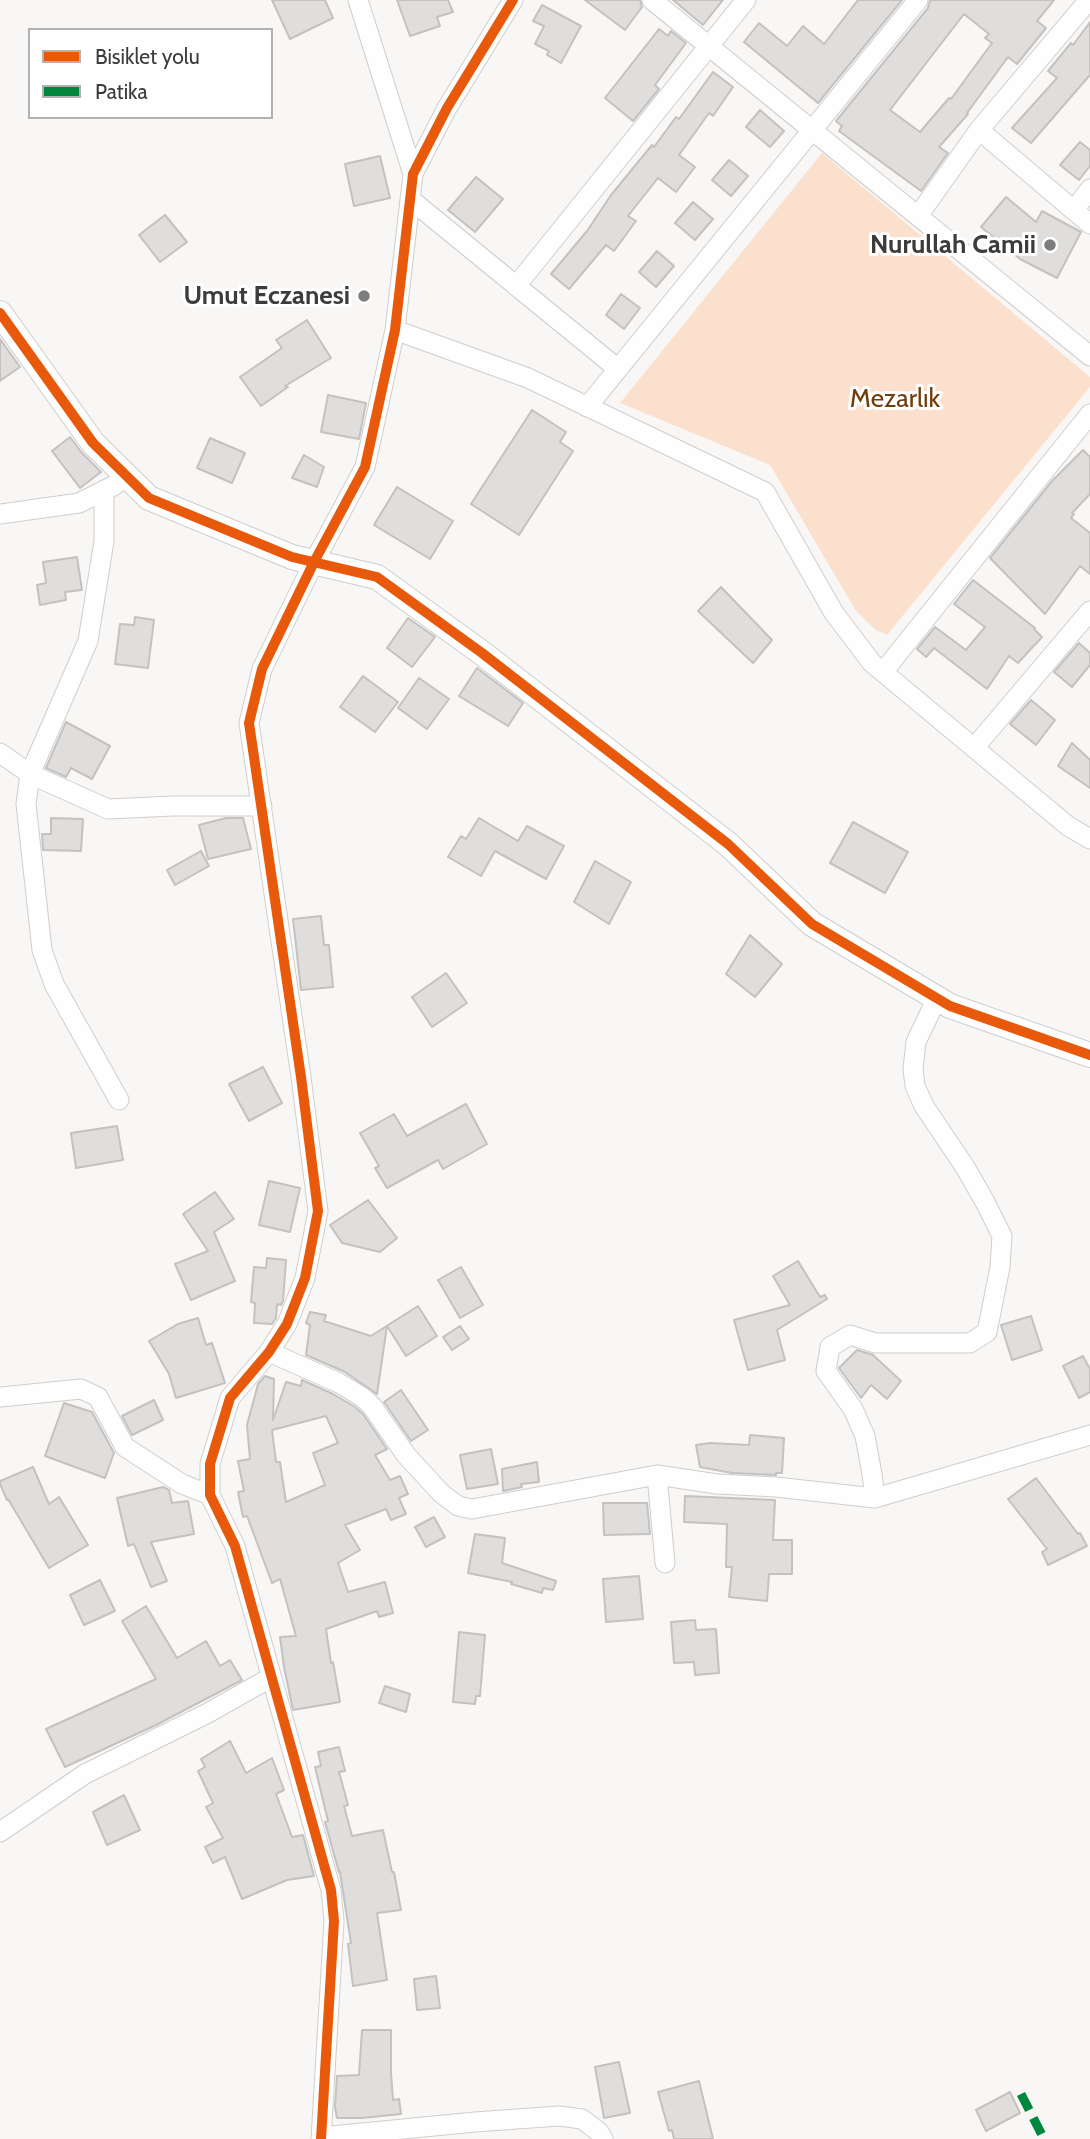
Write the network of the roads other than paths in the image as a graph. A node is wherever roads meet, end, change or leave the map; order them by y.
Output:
1 (358, 0) edge
2 (513, 0) edge
3 (652, 0) edge
4 (746, 0) edge
5 (918, 0) edge
6 (1089, 0) edge
7 (708, 46) junction
8 (979, 130) junction
9 (813, 131) junction
10 (413, 174) junction
11 (1090, 189) edge
12 (410, 199) junction
13 (1074, 210) junction
14 (918, 216) junction
15 (1090, 224) edge
16 (516, 286) junction
17 (0, 313) edge
18 (395, 330) junction
19 (1090, 356) edge
20 (618, 369) junction
21 (587, 407) junction
22 (1090, 414) edge
23 (128, 478) junction
24 (104, 490) junction
25 (0, 514) edge
26 (314, 562) junction
27 (1090, 611) edge
28 (883, 672) junction
29 (974, 748) junction
30 (0, 753) edge
31 (30, 774) junction
32 (262, 806) junction
33 (1087, 833) edge
34 (937, 998) junction
35 (1090, 1055) edge
36 (119, 1100) dead end
37 (269, 1352) junction
38 (0, 1397) edge
39 (1090, 1435) edge
40 (657, 1475) junction
41 (210, 1494) junction
42 (875, 1498) junction
43 (665, 1563) dead end
44 (270, 1678) junction
45 (0, 1832) edge
46 (321, 2138) edge
47 (603, 2139) edge

1 - 10 street
2 - 10 street
3 - 7 street
4 - 7 street
5 - 9 street
6 - 8 street
7 - 9 street
7 - 16 street
8 - 13 street
8 - 14 street
9 - 14 street
9 - 20 street
10 - 12 street
11 - 13 street
12 - 16 street
12 - 18 street
13 - 15 street
14 - 19 street
16 - 20 street
17 - 23 street
18 - 21 street
18 - 26 street
20 - 21 street
21 - 28 street
22 - 28 street
23 - 24 street
23 - 26 street
24 - 25 street
24 - 31 street
26 - 32 street
26 - 34 street
27 - 29 street
28 - 29 street
29 - 33 street
30 - 31 street
31 - 32 street
31 - 36 street
32 - 37 street
34 - 35 street
34 - 42 street
37 - 40 street
37 - 41 street
38 - 41 street
39 - 42 street
40 - 42 street
40 - 43 street
41 - 44 street
44 - 45 street
44 - 46 street
46 - 47 street

